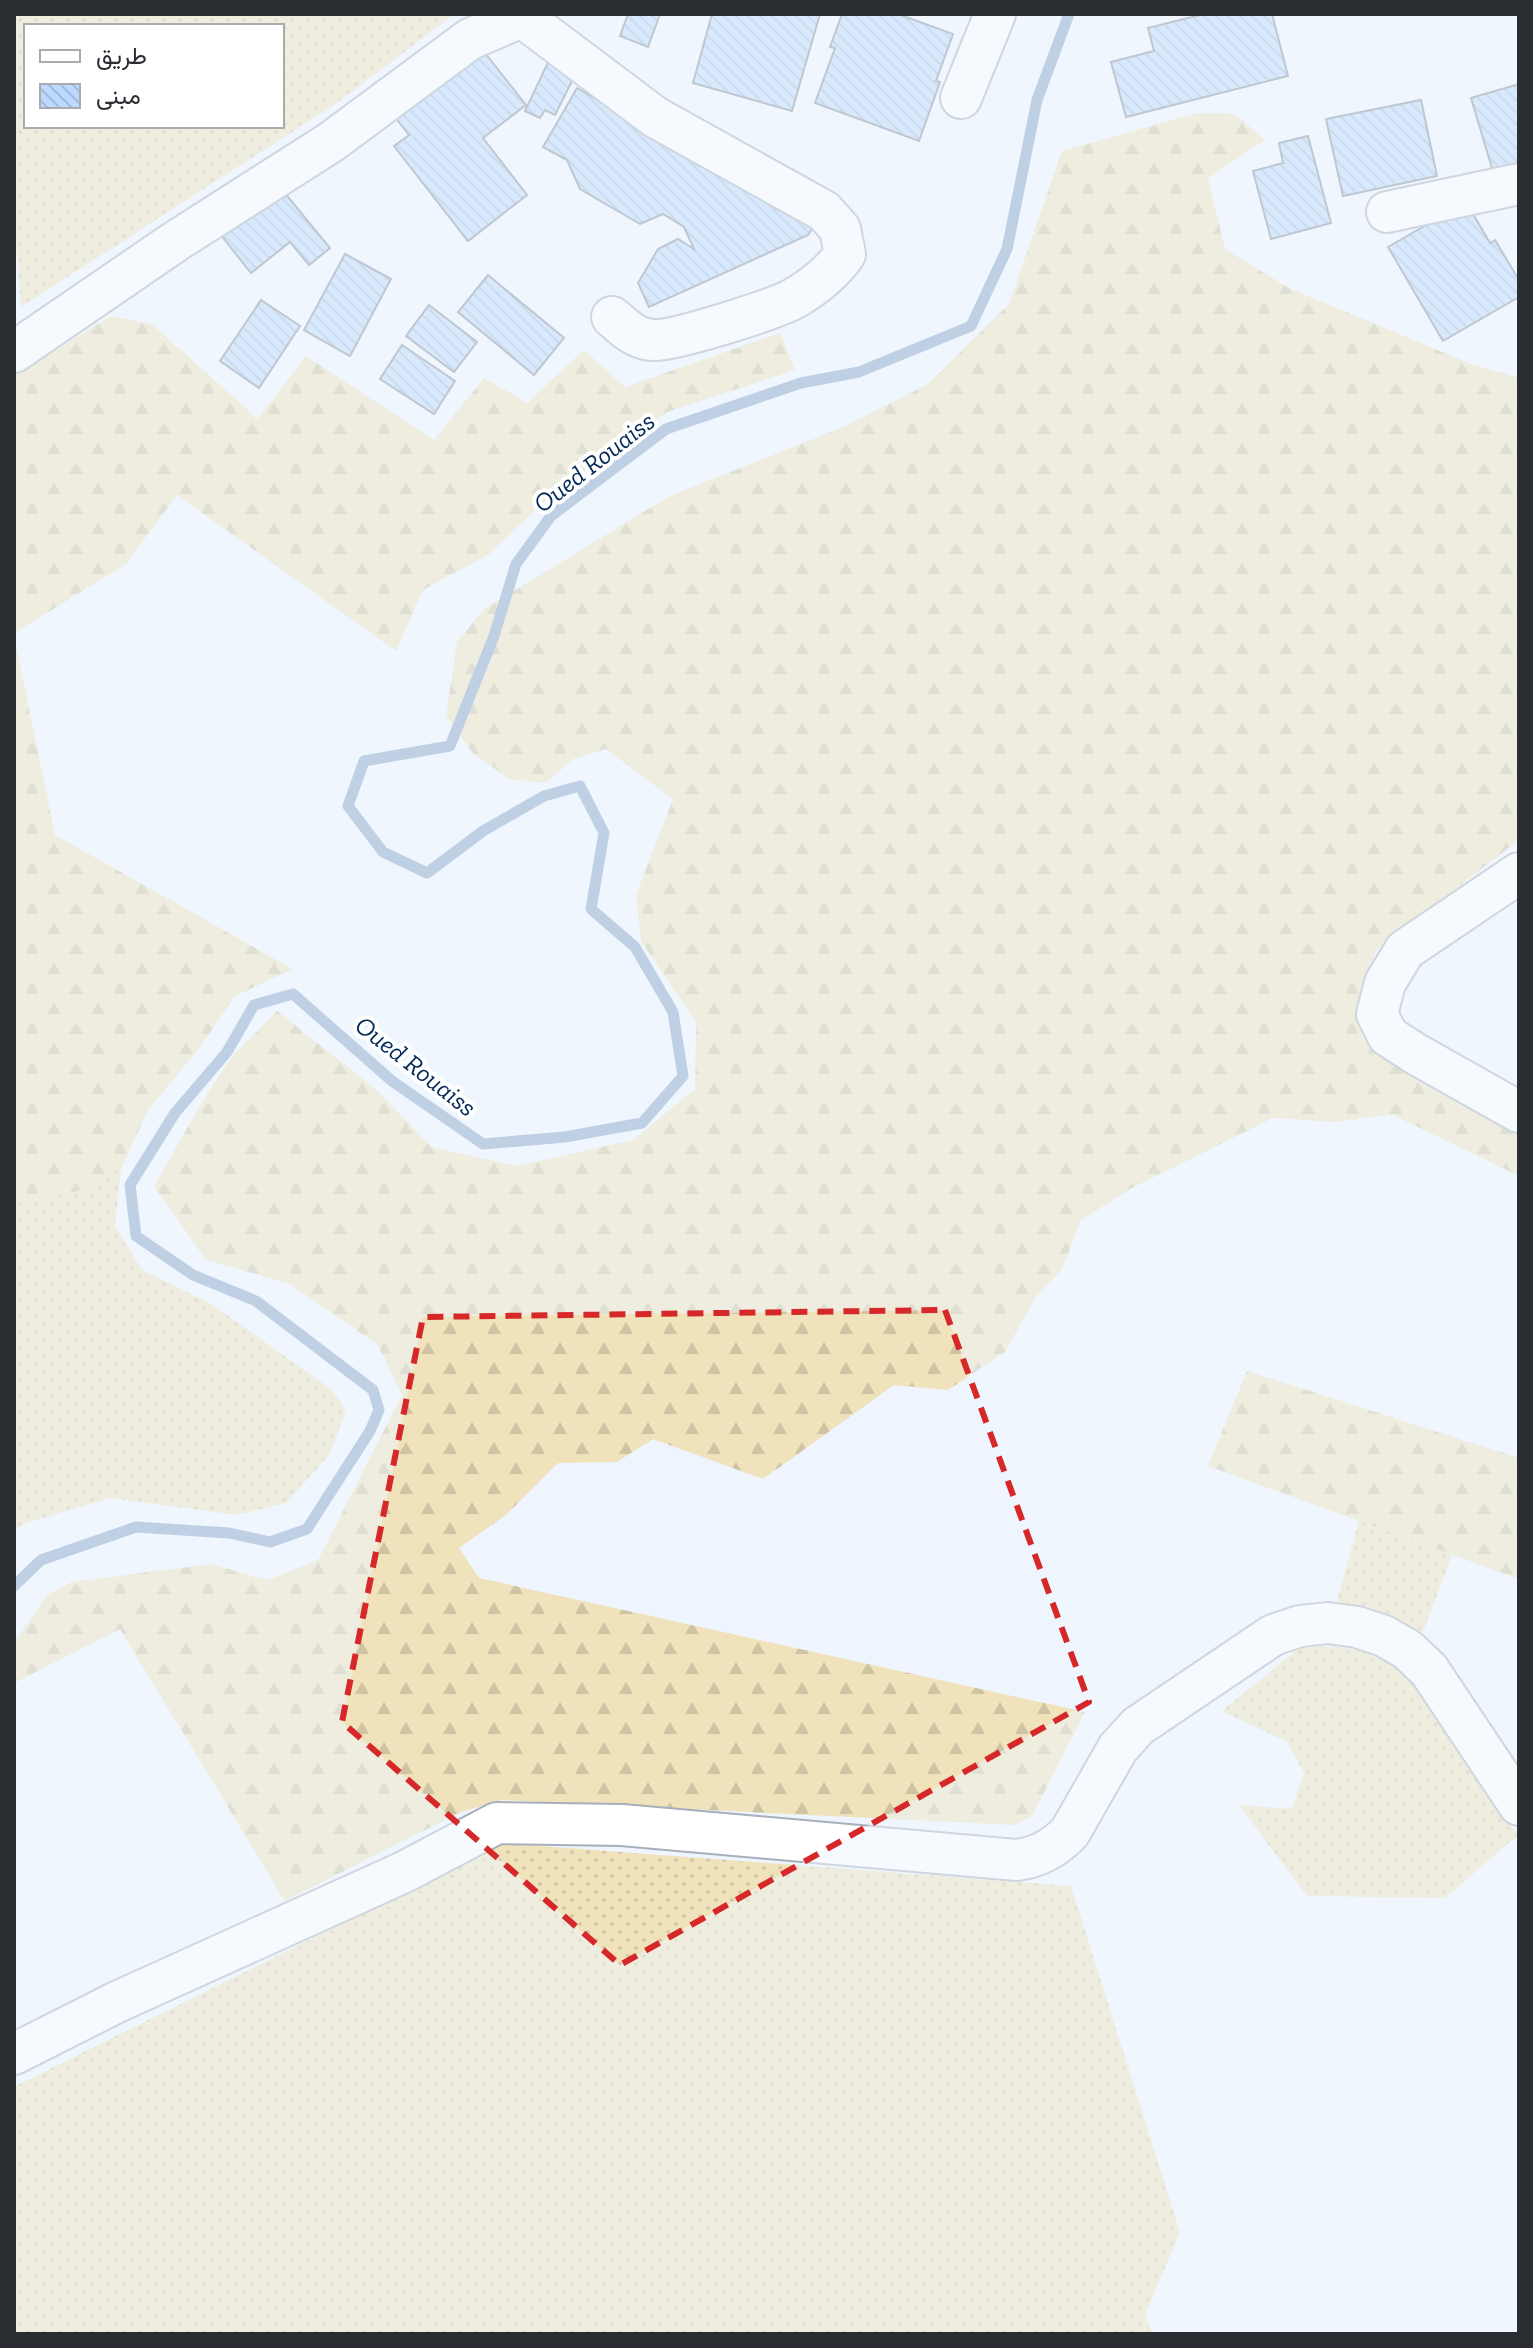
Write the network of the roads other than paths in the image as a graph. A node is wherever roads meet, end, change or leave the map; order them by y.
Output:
1 (525, 16) edge
2 (989, 16) edge
3 (961, 98) dead end
4 (1519, 184) edge
5 (1387, 212) dead end
6 (612, 317) dead end
7 (14, 352) edge
8 (1519, 873) edge
9 (1519, 1112) edge
10 (1519, 1805) edge
11 (14, 2054) edge

1 - 6 street
1 - 7 street
2 - 3 street
4 - 5 street
8 - 9 street
10 - 11 street

